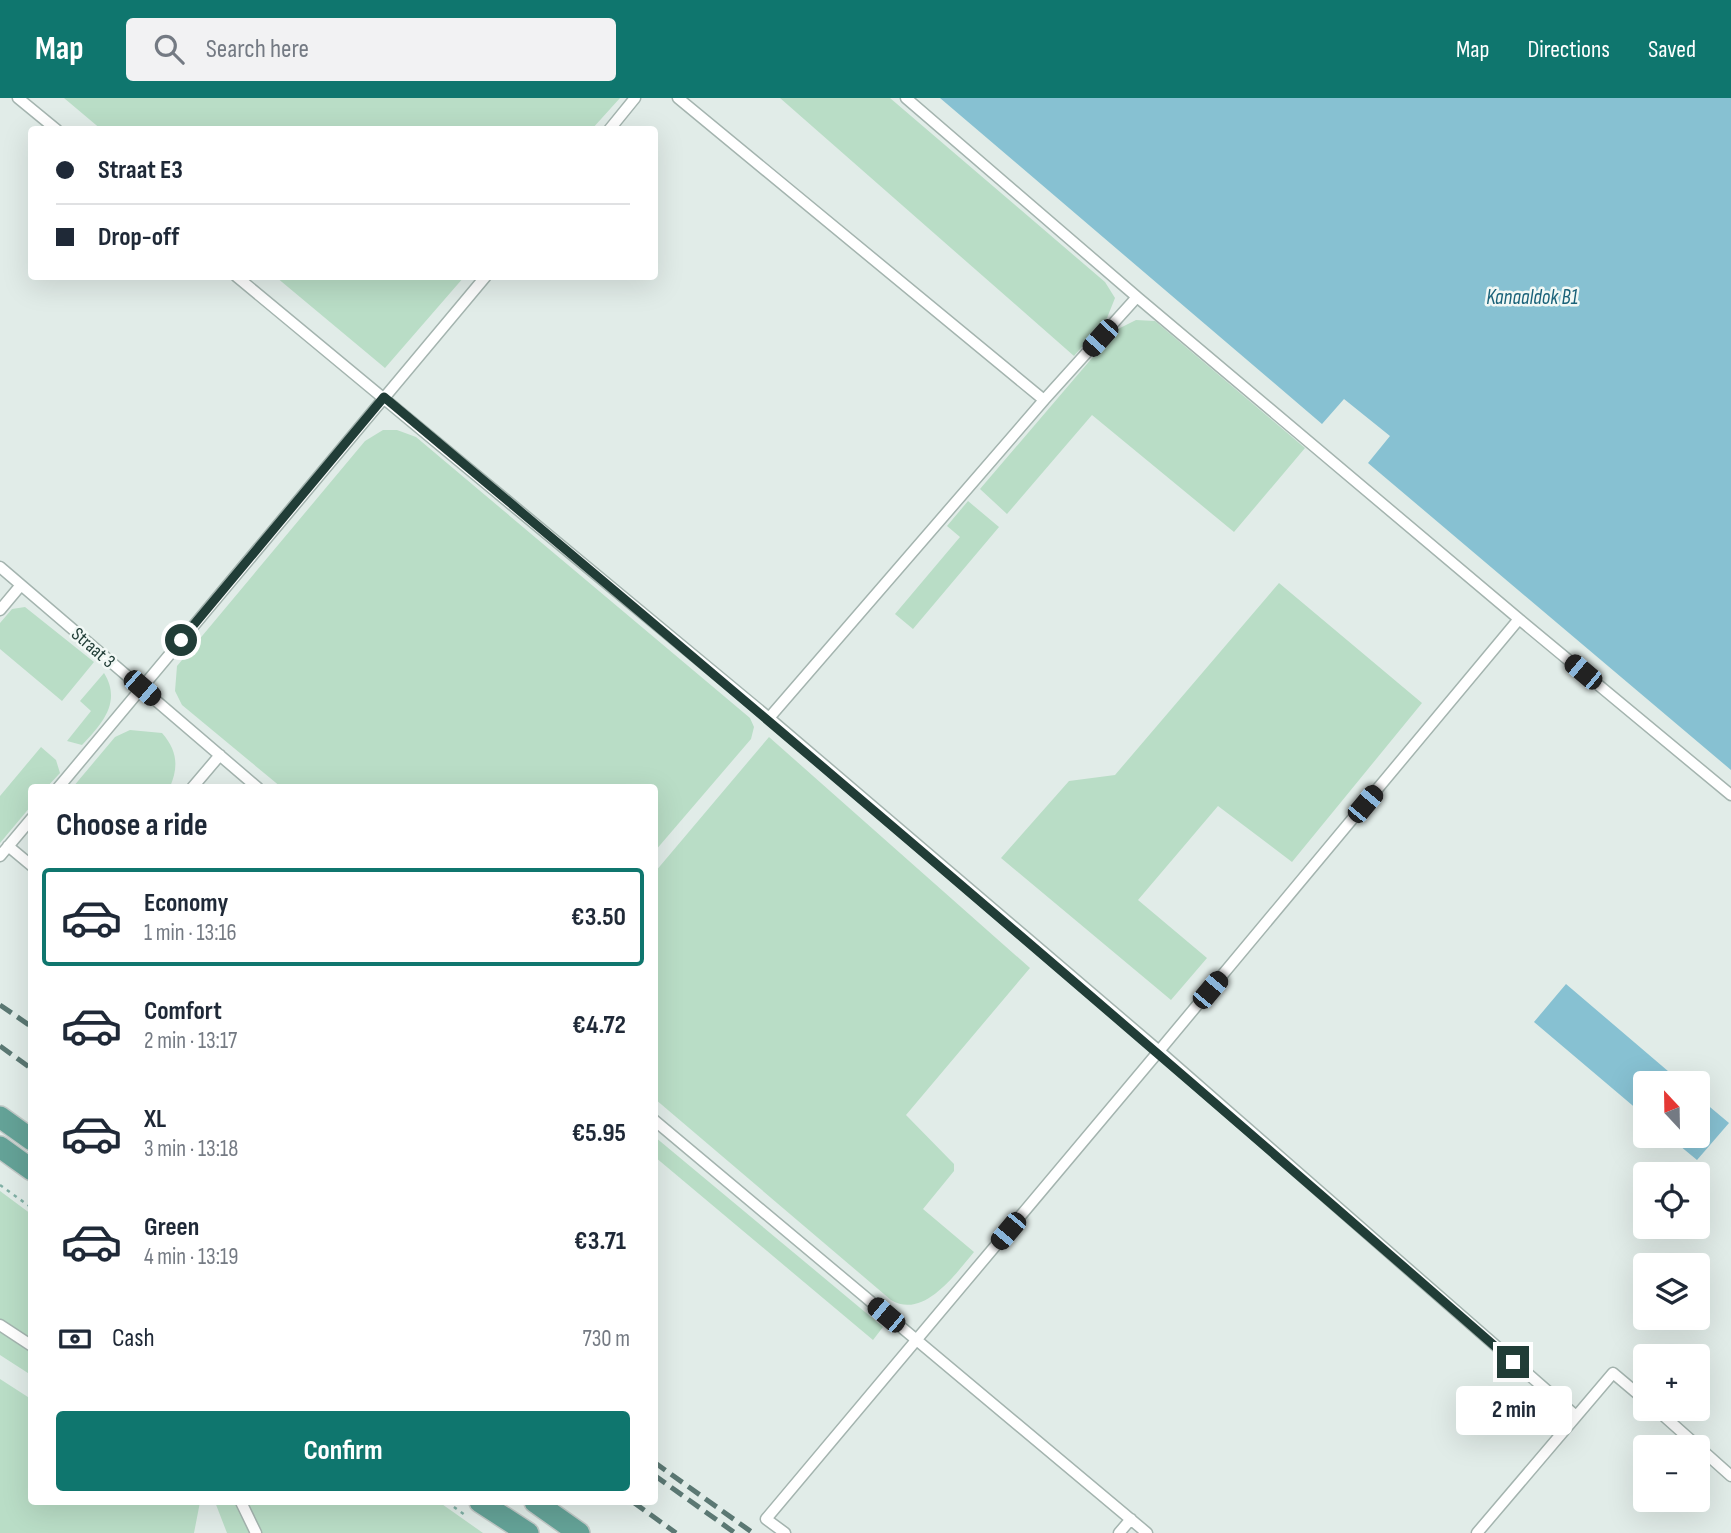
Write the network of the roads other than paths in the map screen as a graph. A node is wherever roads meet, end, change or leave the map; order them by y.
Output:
1 (18, 98) edge
2 (635, 98) edge
3 (678, 98) edge
4 (906, 98) edge
5 (52, 126) edge
6 (612, 126) edge
7 (241, 280) edge
8 (483, 280) edge
9 (1137, 297) junction
10 (384, 397) junction
11 (1044, 400) junction
12 (0, 567) edge
13 (22, 585) junction
14 (0, 610) edge
15 (1520, 619) junction
16 (142, 688) junction
17 (769, 719) junction
18 (220, 755) junction
19 (61, 784) edge
20 (195, 784) edge
21 (253, 784) edge
22 (1731, 795) edge
23 (28, 823) edge
24 (8, 846) junction
25 (0, 856) edge
26 (28, 863) edge
27 (1159, 1051) junction
28 (0, 1117) edge
29 (658, 1123) edge
30 (28, 1137) edge
31 (0, 1147) edge
32 (28, 1167) edge
33 (0, 1325) edge
34 (917, 1339) junction
35 (28, 1343) edge
36 (1633, 1389) edge
37 (1576, 1416) junction
38 (1669, 1421) edge
39 (1731, 1476) edge
40 (243, 1505) edge
41 (485, 1505) edge
42 (539, 1505) edge
43 (1130, 1519) junction
44 (256, 1533) edge
45 (528, 1533) edge
46 (579, 1533) edge
47 (785, 1533) edge
48 (1119, 1533) edge
49 (1147, 1533) edge
50 (1477, 1533) edge

1 - 5 lane
2 - 6 lane
3 - 11 lane
4 - 9 lane
7 - 10 lane
8 - 10 lane
9 - 11 lane
9 - 15 lane
10 - 16 lane
10 - 17 lane
11 - 17 lane
12 - 13 lane, Straat 3
13 - 14 lane
13 - 16 lane, Straat 3
15 - 22 lane
15 - 27 lane
16 - 18 lane, Straat 3
16 - 19 lane
17 - 27 lane
18 - 20 lane
18 - 21 lane, Straat 3
23 - 24 lane
24 - 25 lane
24 - 26 lane
27 - 34 lane
27 - 37 lane
28 - 30 main road
29 - 34 lane
31 - 32 main road
33 - 35 lane
34 - 43 lane
34 - 47 lane
36 - 37 lane
37 - 50 lane
38 - 39 lane
40 - 44 lane
41 - 45 main road
42 - 46 main road
43 - 48 lane
43 - 49 lane

